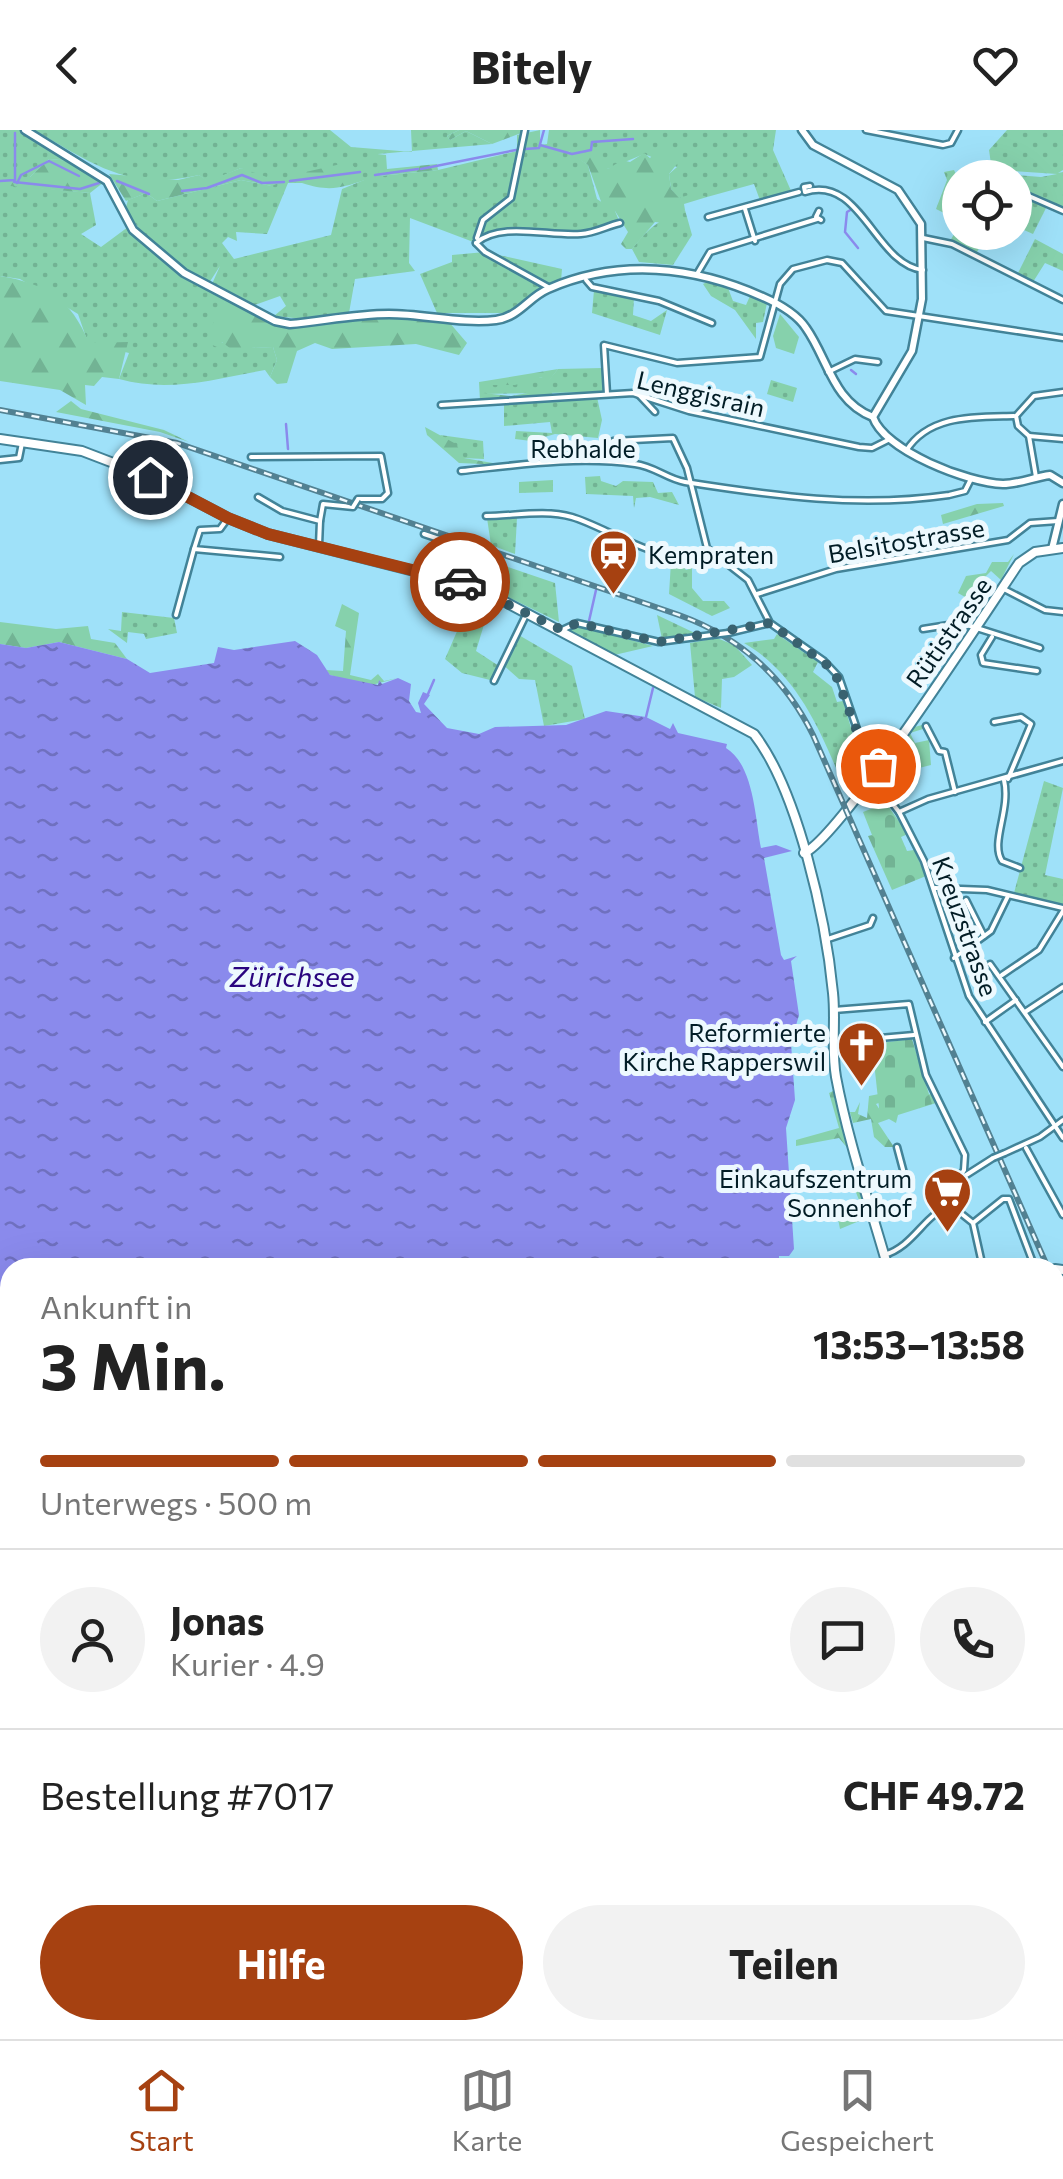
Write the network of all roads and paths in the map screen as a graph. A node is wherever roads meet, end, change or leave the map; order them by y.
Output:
1 (24, 130) edge
2 (802, 130) edge
3 (866, 130) edge
4 (958, 130) edge
5 (524, 132) edge
6 (812, 190) dead end
7 (799, 192) dead end
8 (1032, 197) edge
9 (745, 209) junction
10 (1063, 210) edge
11 (708, 217) dead end
12 (817, 219) dead end
13 (620, 223) dead end
14 (923, 238) junction
15 (754, 241) junction
16 (476, 242) junction
17 (923, 270) junction
18 (698, 274) junction
19 (586, 280) junction
20 (550, 288) junction
21 (1063, 300) edge
22 (774, 302) junction
23 (920, 317) junction
24 (712, 323) dead end
25 (1063, 338) edge
26 (878, 362) dead end
27 (828, 372) junction
28 (1063, 392) edge
29 (607, 394) junction
30 (638, 394) junction
31 (441, 405) dead end
32 (655, 412) dead end
33 (1016, 416) junction
34 (874, 417) junction
35 (1030, 436) junction
36 (0, 439) edge
37 (890, 439) junction
38 (1063, 439) edge
39 (22, 441) junction
40 (613, 441) dead end
41 (906, 451) junction
42 (251, 457) dead end
43 (0, 460) edge
44 (461, 470) dead end
45 (972, 477) junction
46 (1036, 477) junction
47 (689, 482) junction
48 (1063, 483) edge
49 (258, 497) dead end
50 (1063, 504) edge
51 (486, 516) dead end
52 (228, 518) junction
53 (320, 521) junction
54 (1058, 521) junction
55 (424, 534) dead end
56 (319, 545) junction
57 (1063, 548) edge
58 (194, 549) junction
59 (1052, 550) junction
60 (711, 554) junction
61 (280, 557) dead end
62 (1002, 588) junction
63 (755, 591) junction
64 (488, 592) junction
65 (528, 611) junction
66 (1063, 612) edge
67 (176, 615) dead end
68 (770, 623) junction
69 (924, 629) dead end
70 (974, 629) junction
71 (562, 630) junction
72 (992, 636) junction
73 (1040, 648) dead end
74 (1037, 671) dead end
75 (494, 680) dead end
76 (994, 722) dead end
77 (926, 726) dead end
78 (867, 758) junction
79 (1063, 761) edge
80 (882, 762) junction
81 (872, 775) junction
82 (1006, 780) junction
83 (955, 792) junction
84 (899, 812) junction
85 (804, 853) junction
86 (1020, 868) dead end
87 (934, 888) junction
88 (1008, 895) junction
89 (966, 900) dead end
90 (1063, 910) edge
91 (873, 918) dead end
92 (984, 938) junction
93 (824, 940) junction
94 (954, 958) junction
95 (990, 964) dead end
96 (1000, 976) junction
97 (1063, 987) edge
98 (1016, 1000) junction
99 (834, 1010) junction
100 (1025, 1012) junction
101 (985, 1022) junction
102 (914, 1034) junction
103 (834, 1042) junction
104 (1063, 1066) edge
105 (1063, 1120) edge
106 (1056, 1126) junction
107 (1063, 1138) edge
108 (897, 1147) dead end
109 (1026, 1148) dead end
110 (960, 1179) junction
111 (865, 1187) junction
112 (1061, 1206) edge
113 (948, 1207) junction
114 (1063, 1215) edge
115 (973, 1224) junction
116 (884, 1255) junction
117 (885, 1258) edge
118 (982, 1258) edge
119 (1031, 1258) edge

1 - 20 street
2 - 14 street
3 - 4 street
5 - 16 street
6 - 17 street
7 - 9 street
8 - 10 street
9 - 11 street
9 - 15 street
12 - 15 street
13 - 16 street
14 - 17 street
14 - 21 street
15 - 18 street
16 - 20 street
17 - 23 street
18 - 19 street
18 - 22 street
19 - 20 street
19 - 24 street
22 - 23 street
22 - 27 street
22 - 29 street
23 - 25 street
23 - 34 street
26 - 27 street
27 - 34 street
28 - 33 street
29 - 30 street, Lenggisrain
29 - 31 street, Lenggisrain
30 - 32 street
30 - 37 street, Lenggisrain
33 - 35 street
33 - 41 street
34 - 37 street
35 - 38 street
35 - 46 street
36 - 39 main road
37 - 41 street
39 - 43 street
39 - 52 main road
40 - 47 street
41 - 45 street
42 - 53 street, bridge
44 - 47 street, Rebhalde
45 - 46 street
45 - 47 street, Rebhalde
46 - 48 street
47 - 60 street
49 - 53 street
50 - 54 street
51 - 60 street
52 - 56 main road
52 - 58 street
53 - 56 street
54 - 59 street
54 - 63 street, Belsitostrasse
55 - 64 street
56 - 64 main road
57 - 59 main road, Rütistrasse
58 - 61 street
58 - 67 street
59 - 62 main road, Rütistrasse
60 - 63 street
62 - 66 street
62 - 70 main road, Rütistrasse
63 - 68 street
64 - 65 main road
65 - 71 main road
65 - 75 street
68 - 71 street, bridge
68 - 78 street, Kreuzstrasse
69 - 70 street
70 - 72 street
70 - 80 main road, Rütistrasse
71 - 85 main road
72 - 73 street
72 - 74 street
76 - 82 street
77 - 83 street
78 - 80 street
78 - 81 street, Kreuzstrasse
79 - 82 street
80 - 81 main road, Rütistrasse
81 - 84 street, Kreuzstrasse
81 - 85 main road, Rütistrasse
82 - 83 street
82 - 86 street
83 - 84 street
84 - 87 street, Kreuzstrasse
85 - 93 main road
87 - 88 street
87 - 94 street, Kreuzstrasse
88 - 90 street
88 - 92 street
89 - 92 street
90 - 96 street
91 - 93 street
92 - 94 street
93 - 99 main road
94 - 101 street, Kreuzstrasse
95 - 96 street
96 - 98 street
97 - 100 street
98 - 100 street
98 - 101 street
99 - 102 street
99 - 103 main road
100 - 104 street
101 - 106 street, Kreuzstrasse
102 - 103 street
102 - 110 street
103 - 111 main road
105 - 106 street
106 - 107 street, Kreuzstrasse
106 - 110 street, bridge
108 - 111 street
109 - 112 street
110 - 113 street
111 - 116 main road
112 - 114 street
113 - 115 street
113 - 116 street
115 - 118 street
115 - 119 street
116 - 117 main road

